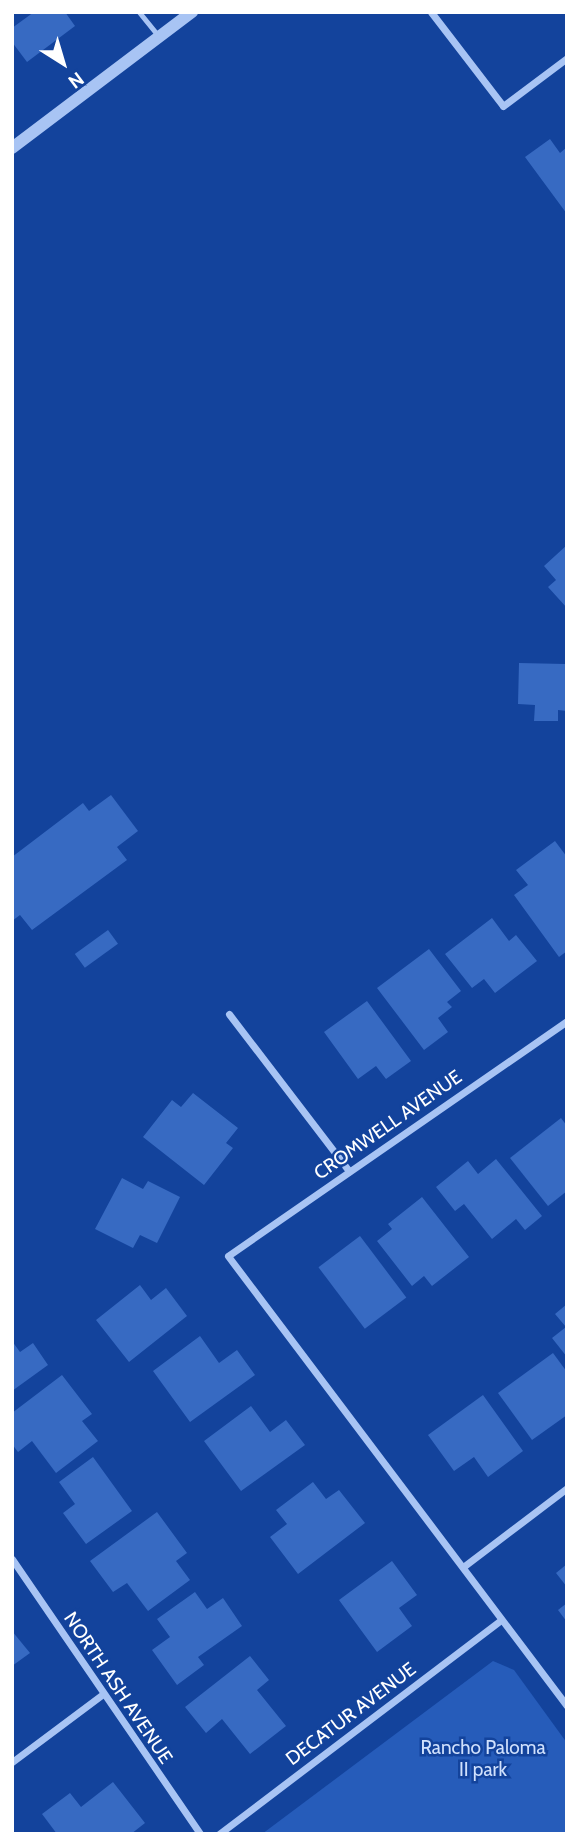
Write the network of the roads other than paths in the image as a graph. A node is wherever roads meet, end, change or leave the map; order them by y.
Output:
1 (139, 12) edge
2 (192, 12) edge
3 (431, 12) edge
4 (159, 37) junction
5 (567, 58) edge
6 (12, 148) edge
7 (229, 1014) dead end
8 (567, 1021) edge
9 (349, 1171) junction
10 (567, 1488) edge
11 (12, 1559) edge
12 (463, 1567) junction
13 (502, 1619) junction
14 (103, 1694) junction
15 (567, 1706) edge
16 (12, 1762) edge
17 (200, 1834) edge
18 (219, 1834) edge

1 - 4 lane
2 - 4 street
3 - 5 street
4 - 6 street
7 - 9 street
8 - 9 street, CROMWELL AVENUE
9 - 12 street, CROMWELL AVENUE
10 - 12 street
11 - 14 street, NORTH ASH AVENUE
12 - 13 street
13 - 15 street
13 - 18 street, DECATUR AVENUE
14 - 16 street
14 - 17 street, NORTH ASH AVENUE

